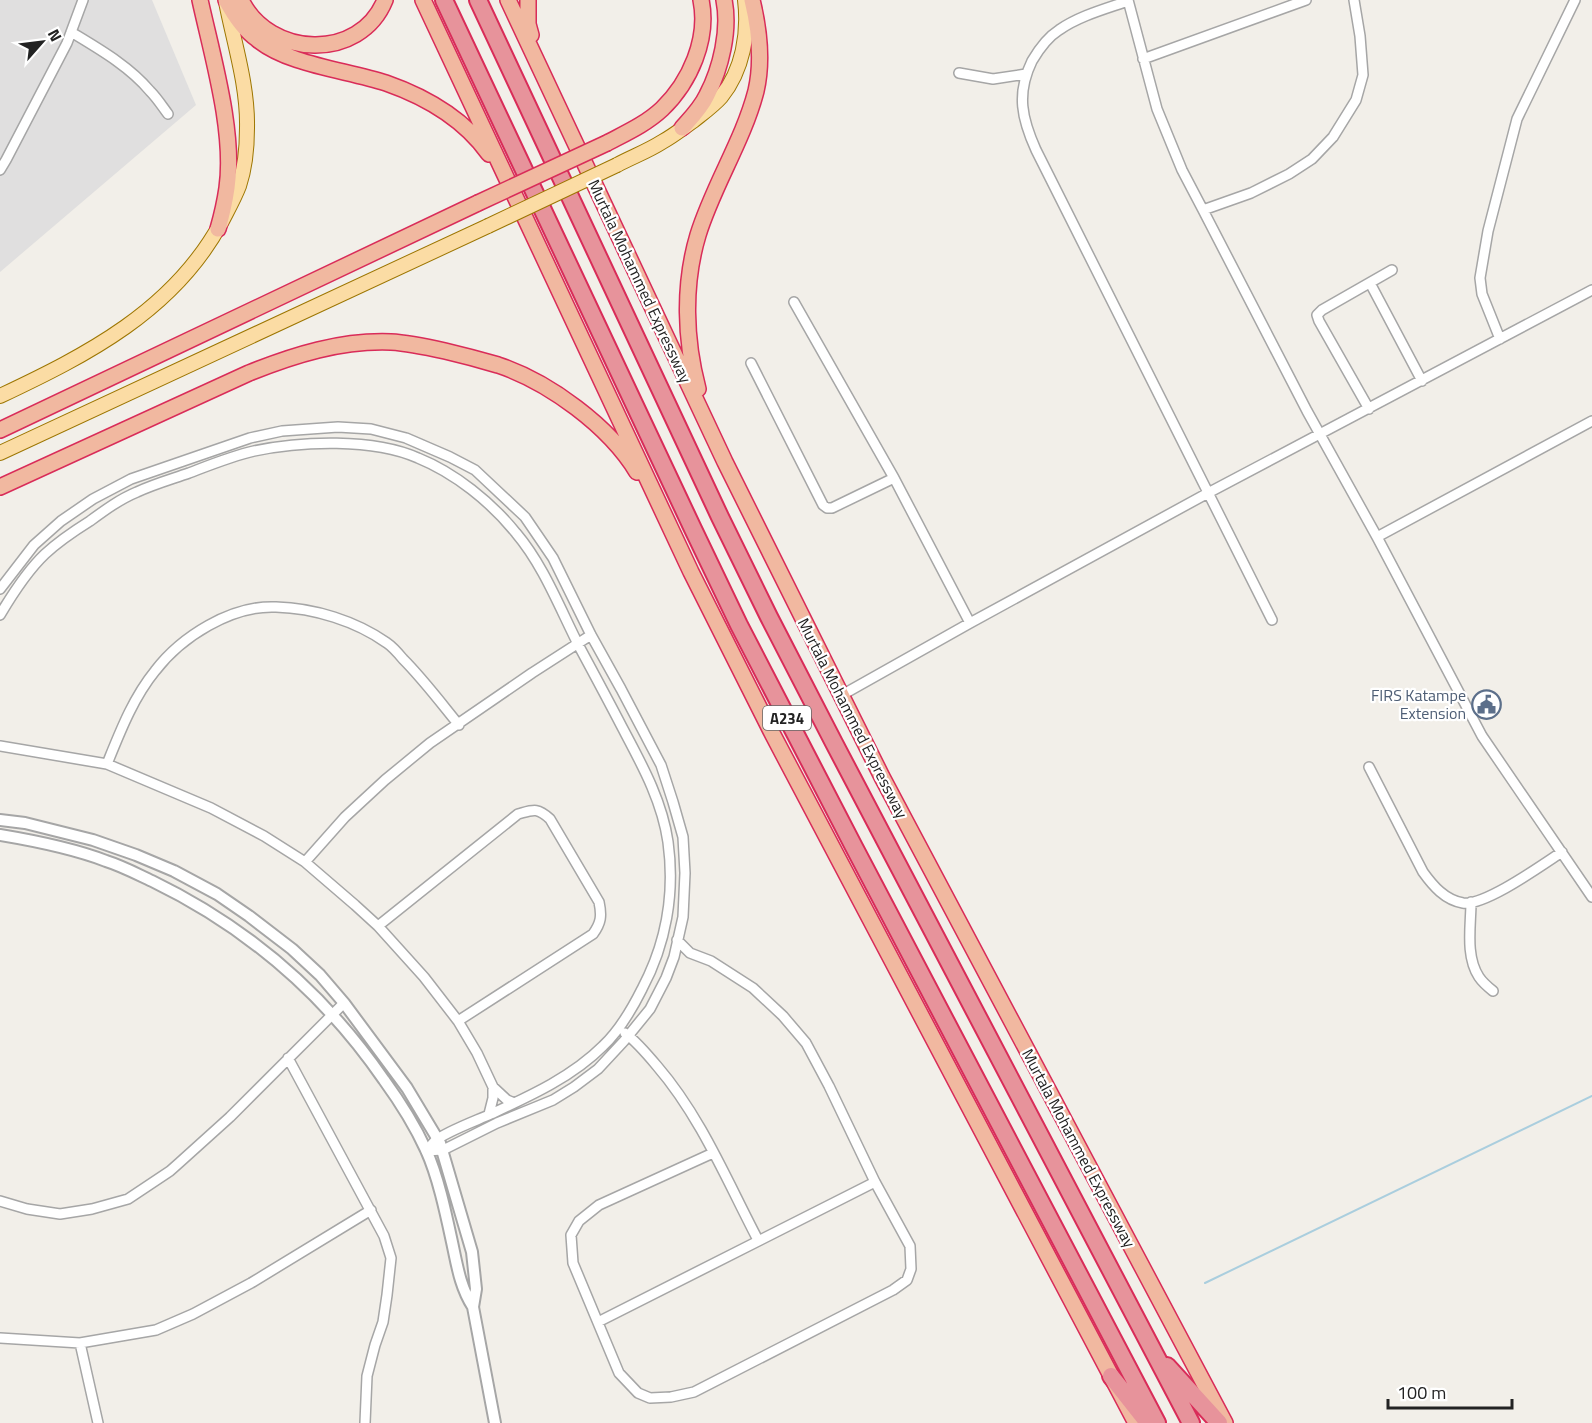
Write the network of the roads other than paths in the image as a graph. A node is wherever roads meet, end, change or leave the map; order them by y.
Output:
1 (83, 0) edge
2 (200, 0) edge
3 (226, 0) edge
4 (241, 0) edge
5 (386, 0) edge
6 (423, 0) edge
7 (444, 0) edge
8 (478, 0) edge
9 (508, 0) edge
10 (528, 0) edge
11 (701, 0) edge
12 (724, 0) edge
13 (745, 0) edge
14 (752, 0) edge
15 (1128, 0) edge
16 (1306, 0) edge
17 (1354, 0) edge
18 (1575, 0) edge
19 (71, 32) junction
20 (1143, 59) junction
21 (959, 73) dead end
22 (1026, 74) junction
23 (545, 78) junction
24 (168, 114) dead end
25 (682, 128) junction
26 (0, 170) edge
27 (508, 180) junction
28 (1203, 210) junction
29 (218, 229) junction
30 (1392, 270) dead end
31 (1370, 283) junction
32 (1592, 290) edge
33 (794, 302) dead end
34 (1500, 339) junction
35 (751, 363) dead end
36 (1422, 381) junction
37 (0, 396) edge
38 (1369, 409) junction
39 (1592, 421) edge
40 (0, 430) edge
41 (1320, 434) junction
42 (0, 453) edge
43 (725, 462) junction
44 (894, 478) junction
45 (0, 487) edge
46 (1208, 493) junction
47 (1377, 537) junction
48 (691, 572) junction
49 (0, 589) edge
50 (0, 615) edge
51 (1272, 620) dead end
52 (970, 623) junction
53 (591, 635) junction
54 (577, 643) junction
55 (842, 695) junction
56 (459, 725) junction
57 (0, 746) edge
58 (107, 764) junction
59 (1368, 767) dead end
60 (0, 820) edge
61 (0, 835) edge
62 (1562, 852) junction
63 (305, 862) junction
64 (1592, 897) edge
65 (1471, 902) junction
66 (378, 926) junction
67 (677, 940) junction
68 (690, 953) junction
69 (674, 956) junction
70 (1493, 991) dead end
71 (344, 1003) junction
72 (333, 1014) junction
73 (458, 1022) junction
74 (618, 1028) junction
75 (628, 1036) junction
76 (288, 1058) junction
77 (493, 1087) junction
78 (514, 1103) junction
79 (489, 1114) junction
80 (438, 1138) junction
81 (443, 1150) junction
82 (426, 1151) junction
83 (713, 1153) junction
84 (875, 1182) junction
85 (0, 1201) edge
86 (371, 1210) junction
87 (758, 1240) junction
88 (473, 1307) junction
89 (598, 1322) junction
90 (0, 1338) edge
91 (80, 1343) junction
92 (1151, 1348) junction
93 (1111, 1376) junction
94 (98, 1423) edge
95 (365, 1423) edge
96 (495, 1423) edge
97 (1136, 1423) edge
98 (1148, 1423) edge
99 (1157, 1423) edge
100 (1191, 1423) edge
101 (1219, 1423) edge
102 (1225, 1423) edge

1 - 19 street
2 - 29 highway
3 - 27 highway
3 - 29 main road
4 - 5 highway
6 - 27 highway
7 - 99 highway, A234
8 - 92 highway, Murtala Mohammed Expressway / A234
9 - 23 highway, Murtala Mohammed Expressway
10 - 23 highway
11 - 40 highway, bridge
12 - 25 highway
13 - 25 main road
14 - 43 highway
15 - 20 street
15 - 22 street
16 - 20 street
17 - 28 street
18 - 34 street
19 - 24 street
19 - 26 street
20 - 28 street
21 - 22 street
22 - 46 street
23 - 43 highway, Murtala Mohammed Expressway
25 - 42 main road, bridge
27 - 48 highway
28 - 41 street
29 - 37 main road
30 - 31 street
31 - 36 street
31 - 38 street
32 - 34 street
33 - 44 street
34 - 36 street
35 - 44 street
36 - 38 street
38 - 41 street
39 - 47 street
41 - 46 street
41 - 47 street
43 - 55 highway, Murtala Mohammed Expressway
44 - 52 street
45 - 48 highway
46 - 51 street
46 - 52 street
47 - 62 street
48 - 93 highway
49 - 53 street
50 - 54 street
52 - 55 street
53 - 54 street
53 - 67 street
54 - 56 street
54 - 74 street
55 - 102 highway, Murtala Mohammed Expressway
56 - 58 street
56 - 63 street
57 - 58 street
58 - 63 street
59 - 65 street
60 - 71 street
61 - 72 street
62 - 64 street
62 - 65 street
63 - 66 street
65 - 70 street
66 - 73 street
66 - 73 street
67 - 68 street
67 - 69 street
68 - 69 street
68 - 84 street
69 - 75 street
71 - 72 street
71 - 80 street
72 - 76 street
72 - 82 street
73 - 77 street
74 - 75 street
74 - 78 street
75 - 81 street
75 - 83 street
76 - 85 street
76 - 86 street
77 - 78 street
77 - 79 street
78 - 79 street
79 - 80 street
80 - 81 street
80 - 82 street
81 - 82 street
81 - 88 street
82 - 88 street
83 - 87 street
83 - 89 street
84 - 87 street
84 - 89 street
86 - 91 street
86 - 95 street
87 - 89 street
88 - 96 street
90 - 91 street
91 - 94 street
92 - 100 highway, Murtala Mohammed Expressway / A234
92 - 101 highway
93 - 97 highway
93 - 98 highway

